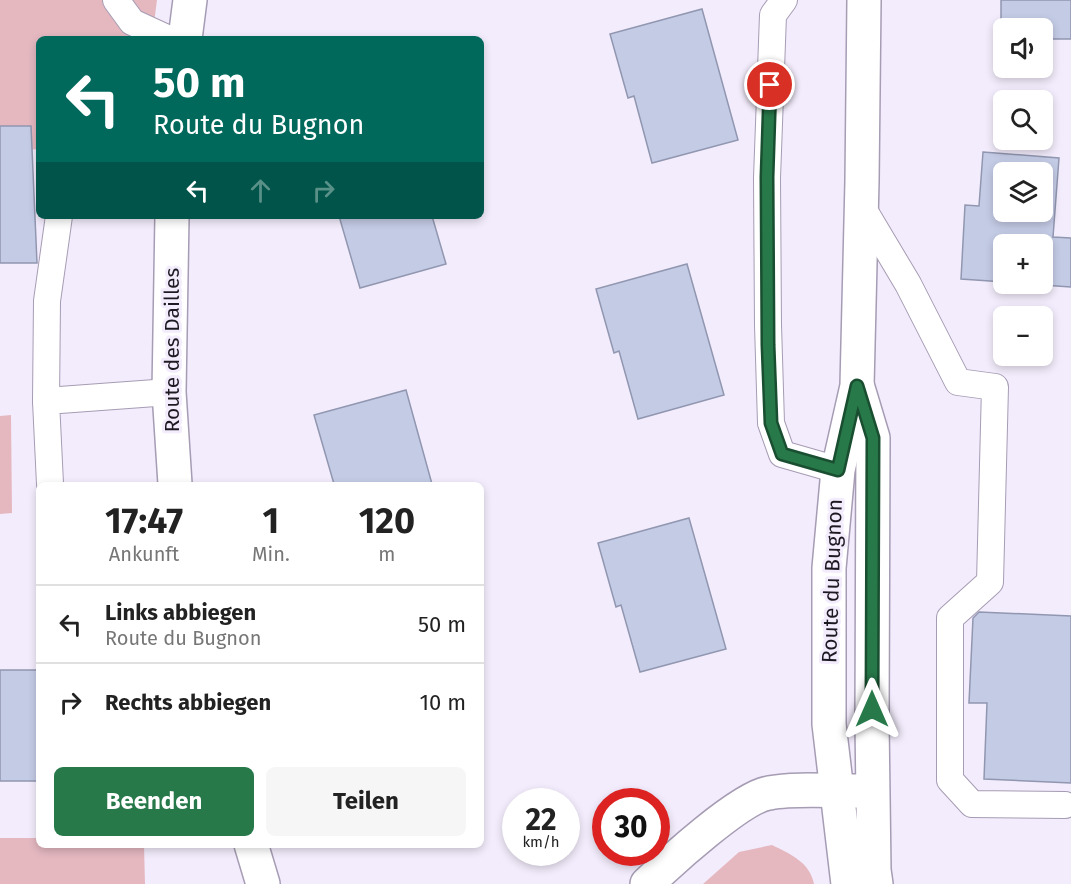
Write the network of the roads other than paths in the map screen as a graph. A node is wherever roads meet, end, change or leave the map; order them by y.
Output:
1 (116, 0) edge
2 (189, 0) edge
3 (784, 0) edge
4 (864, 0) edge
5 (162, 36) edge
6 (185, 36) edge
7 (862, 207) junction
8 (58, 219) edge
9 (172, 219) edge
10 (857, 386) junction
11 (169, 392) junction
12 (46, 401) junction
13 (838, 470) junction
14 (50, 482) edge
15 (175, 482) edge
16 (874, 790) junction
17 (836, 791) junction
18 (1065, 805) dead end
19 (252, 848) edge
20 (263, 884) edge
21 (647, 884) edge
22 (848, 884) edge
23 (876, 884) edge

1 - 5 lane
2 - 6 street
3 - 13 lane
4 - 7 street, Route du Bugnon
7 - 10 street, Route du Bugnon
7 - 18 lane
8 - 12 lane
9 - 11 street, Route des Dailles
10 - 13 street, Route du Bugnon
10 - 16 street, Route du Bugnon
11 - 12 lane
11 - 15 street, Route des Dailles
12 - 14 lane
13 - 17 street, Route du Bugnon
16 - 17 street
16 - 23 street, Route du Bugnon
17 - 21 street
17 - 22 street, Route du Bugnon
19 - 20 street

